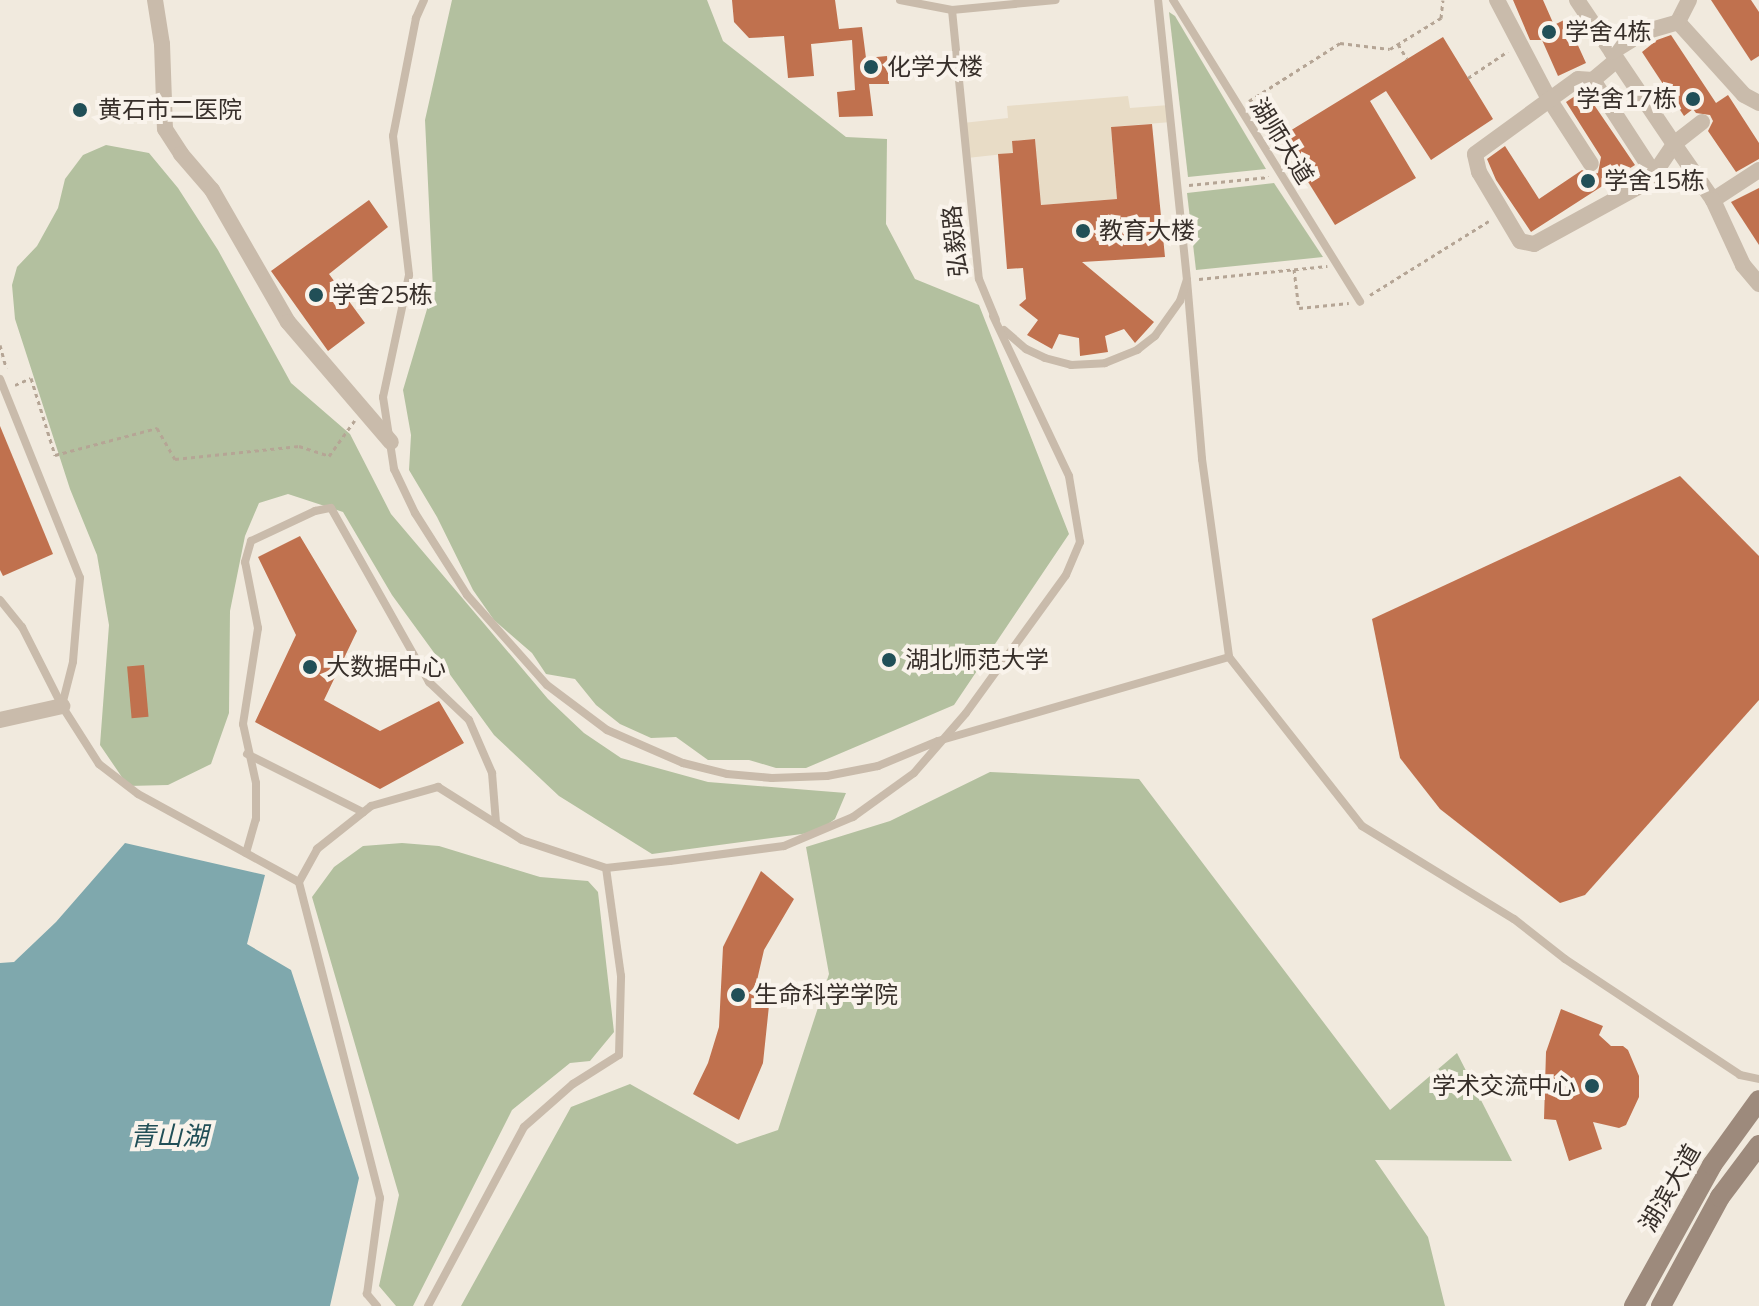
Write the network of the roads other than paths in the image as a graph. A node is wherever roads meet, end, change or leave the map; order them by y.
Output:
1 (155, 0) edge
2 (424, 0) edge
3 (900, 0) edge
4 (1056, 0) edge
5 (1158, 0) edge
6 (1173, 0) edge
7 (1497, 0) edge
8 (1577, 0) edge
9 (1689, 0) edge
10 (952, 10) junction
11 (1678, 22) junction
12 (1614, 56) junction
13 (1593, 80) junction
14 (1549, 99) junction
15 (1759, 103) edge
16 (1702, 122) dead end
17 (1674, 144) junction
18 (1591, 164) dead end
19 (1759, 170) edge
20 (1654, 174) junction
21 (1713, 200) junction
22 (1187, 280) junction
23 (1759, 284) edge
24 (1360, 302) road end
25 (993, 316) junction
26 (3, 376) edge
27 (391, 442) junction
28 (0, 600) edge
29 (1229, 657) junction
30 (62, 706) junction
31 (0, 720) edge
32 (938, 741) junction
33 (247, 754) junction
34 (363, 812) junction
35 (496, 823) junction
36 (246, 853) junction
37 (606, 868) junction
38 (299, 882) junction
39 (1759, 1079) edge
40 (1759, 1100) edge
41 (1759, 1145) edge
42 (367, 1294) junction
43 (361, 1306) edge
44 (377, 1306) edge
45 (428, 1306) edge
46 (1634, 1306) edge
47 (1661, 1306) edge

1 - 27 street
2 - 27 lane
3 - 10 lane
4 - 10 lane
5 - 22 lane
6 - 24 lane, 湖师大道
7 - 14 street
8 - 12 street
9 - 11 street
10 - 25 lane, 弘毅路
11 - 12 street
11 - 15 street
12 - 13 street
12 - 17 street
13 - 14 street
13 - 20 street
14 - 18 street
14 - 20 street
16 - 17 street
17 - 20 street
17 - 21 street
19 - 21 street
21 - 23 street
22 - 25 lane, 弘毅路
22 - 29 lane
25 - 32 lane
26 - 30 lane
27 - 32 lane
28 - 30 lane
29 - 32 lane
29 - 39 lane
30 - 31 street
30 - 36 lane
32 - 37 lane
33 - 34 lane
33 - 35 lane
33 - 36 lane
34 - 35 lane
34 - 38 lane
35 - 37 lane
36 - 38 lane
37 - 45 lane
38 - 42 lane
40 - 46 main road, 湖滨大道
41 - 47 main road
42 - 43 lane
42 - 44 lane

